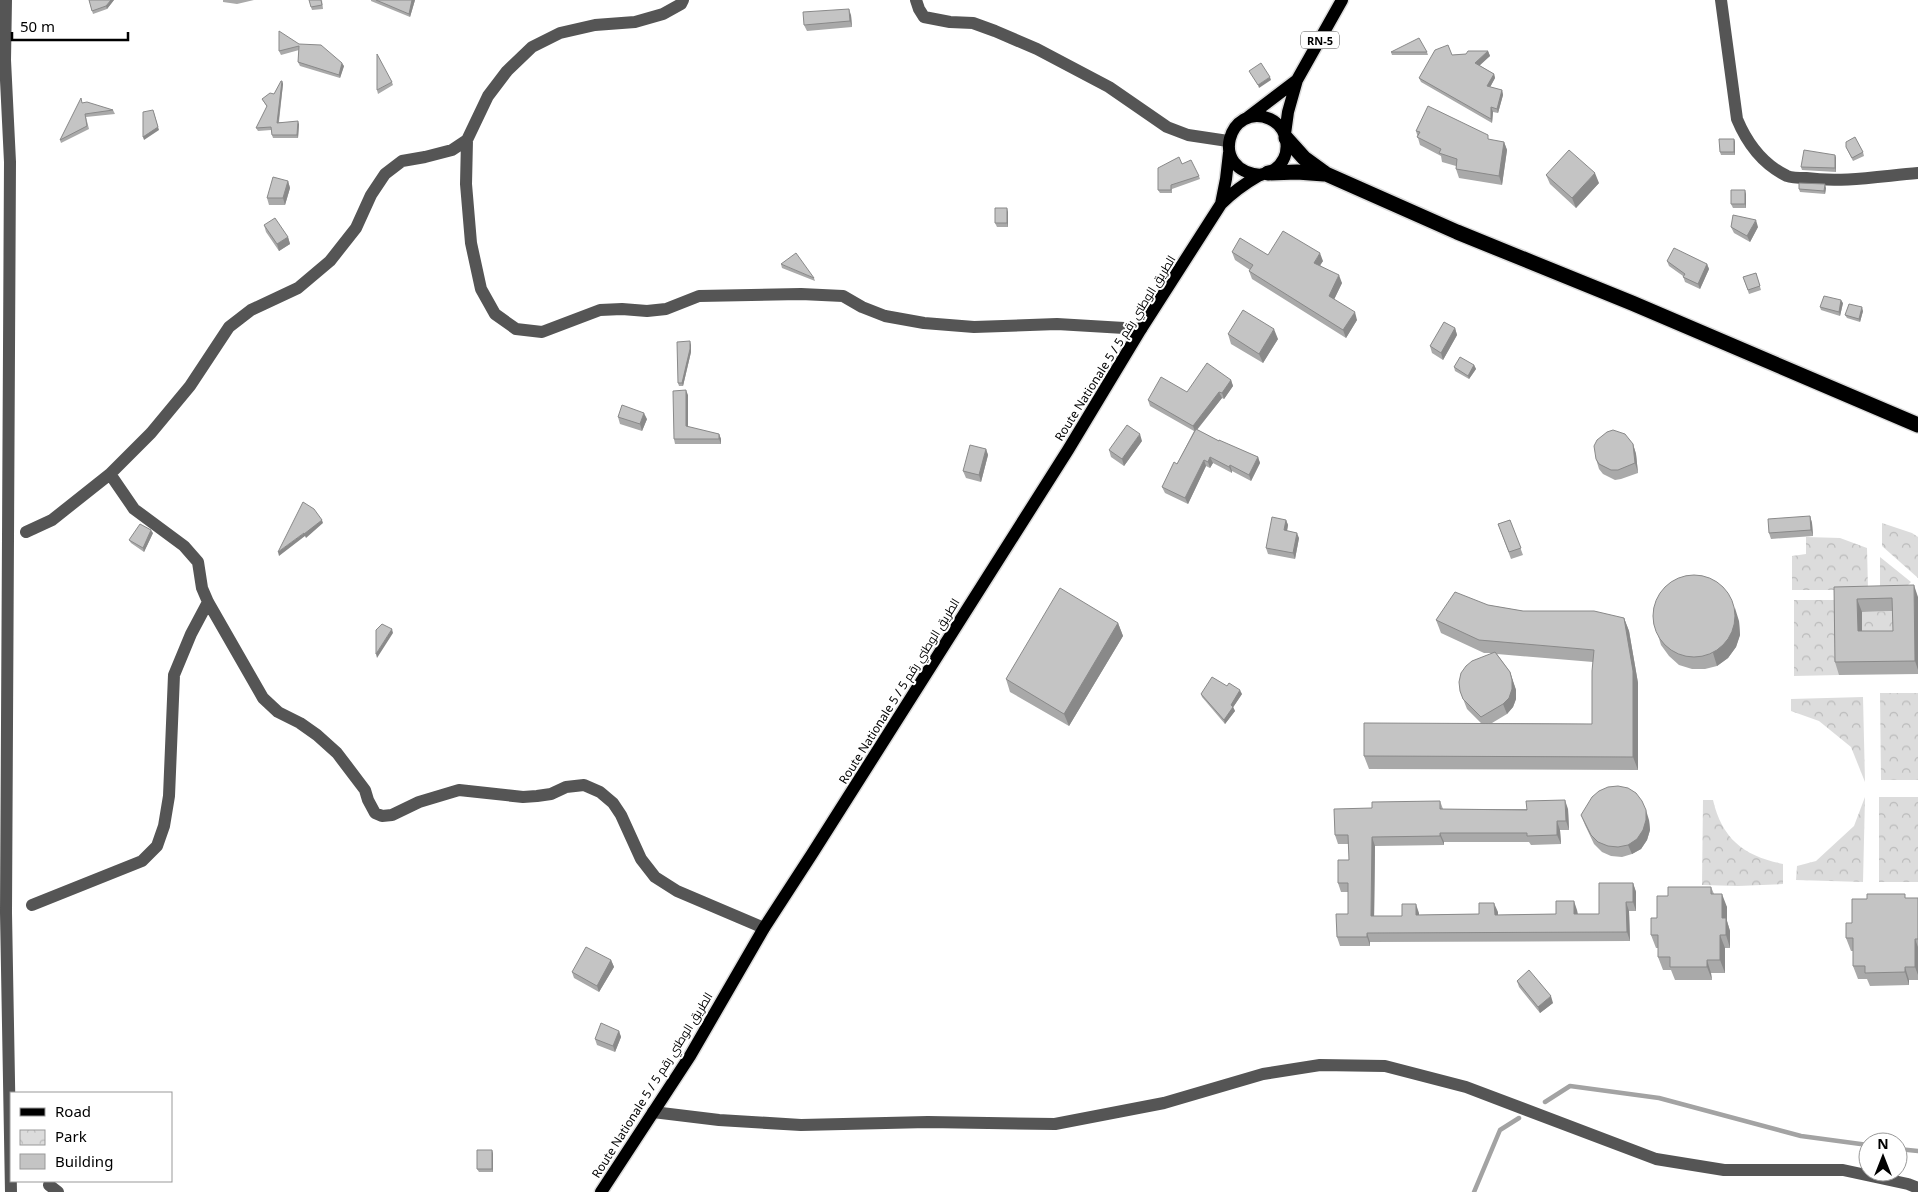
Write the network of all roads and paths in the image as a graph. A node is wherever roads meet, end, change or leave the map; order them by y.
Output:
1 (6, 0) edge
2 (683, 0) edge
3 (916, 0) edge
4 (1342, 0) edge
5 (1721, 0) edge
6 (1297, 80) junction
7 (1247, 118) junction
8 (1286, 136) junction
9 (467, 140) junction
10 (1229, 147) junction
11 (1918, 173) edge
12 (1264, 174) junction
13 (1326, 174) junction
14 (1221, 204) junction
15 (1141, 329) junction
16 (1918, 425) edge
17 (110, 474) junction
18 (26, 532) dead end
19 (208, 602) junction
20 (4, 670) edge
21 (32, 905) dead end
22 (764, 928) junction
23 (654, 1112) junction
24 (10, 1136) edge
25 (1918, 1188) edge
26 (601, 1192) edge

1 - 20 street
2 - 9 street
3 - 10 street
4 - 6 main road, RN-5
5 - 11 street
6 - 7 main road, RN-5
6 - 8 main road, RN-5
7 - 8 main road
7 - 10 main road
8 - 12 main road
8 - 13 highway
9 - 15 street
9 - 17 street
10 - 12 main road
10 - 14 main road
12 - 13 highway
12 - 14 main road
13 - 16 highway
14 - 15 main road, Route Nationale 5 / الطريق الوطني رقم 5
15 - 22 main road, Route Nationale 5 / الطريق الوطني رقم 5
17 - 18 street
17 - 19 street
19 - 21 street
19 - 22 street
20 - 24 street
22 - 23 main road, Route Nationale 5 / الطريق الوطني رقم 5
23 - 25 street
23 - 26 main road, Route Nationale 5 / الطريق الوطني رقم 5

